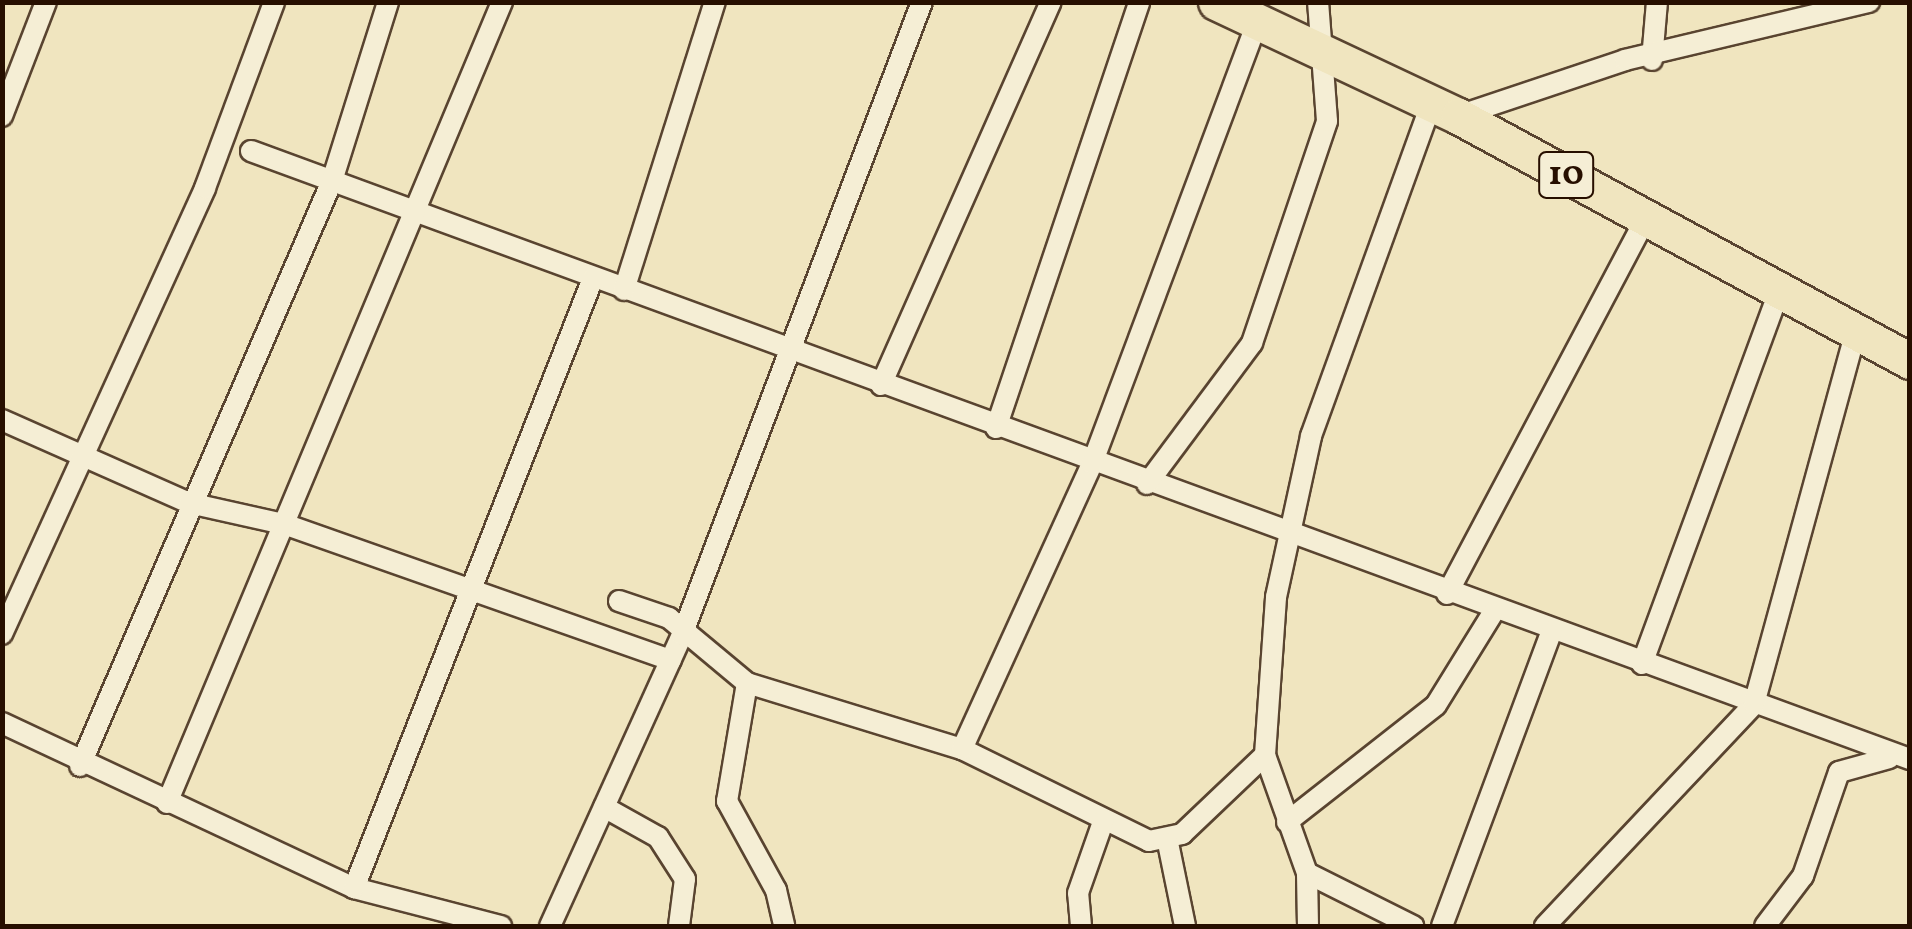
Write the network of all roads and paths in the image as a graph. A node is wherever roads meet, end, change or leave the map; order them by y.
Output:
1 (46, 2) edge
2 (274, 2) edge
3 (388, 2) edge
4 (502, 2) edge
5 (715, 2) edge
6 (922, 2) edge
7 (1051, 2) edge
8 (1139, 2) edge
9 (1216, 2) edge
10 (1318, 2) edge
11 (1657, 2) edge
12 (1863, 3) edge
13 (1257, 23) junction
14 (1322, 54) junction
15 (1652, 60) junction
16 (1444, 112) junction
17 (2, 116) edge
18 (251, 151) dead end
19 (332, 181) junction
20 (410, 210) junction
21 (1646, 218) junction
22 (593, 278) junction
23 (624, 290) junction
24 (1779, 292) junction
25 (1855, 334) junction
26 (786, 350) junction
27 (1910, 361) edge
28 (881, 386) junction
29 (2, 420) edge
30 (996, 428) junction
31 (86, 451) junction
32 (1092, 464) junction
33 (1147, 484) junction
34 (189, 503) junction
35 (284, 524) junction
36 (1291, 538) junction
37 (1447, 594) junction
38 (468, 596) junction
39 (619, 601) dead end
40 (1494, 610) junction
41 (1552, 631) junction
42 (2, 634) edge
43 (682, 634) junction
44 (671, 660) junction
45 (1642, 664) junction
46 (748, 684) junction
47 (1754, 704) junction
48 (2, 723) edge
49 (962, 749) junction
50 (1266, 755) junction
51 (1910, 761) edge
52 (80, 766) junction
53 (167, 803) junction
54 (604, 807) junction
55 (1104, 819) junction
56 (1287, 822) junction
57 (1168, 842) junction
58 (1307, 873) junction
59 (354, 888) junction
60 (555, 922) edge
61 (501, 926) edge
62 (679, 926) edge
63 (784, 926) edge
64 (1081, 926) edge
65 (1184, 926) edge
66 (1308, 926) edge
67 (1412, 926) edge
68 (1442, 926) edge
69 (1545, 926) edge
70 (1766, 926) edge

1 - 17 street
2 - 31 street
3 - 19 street
4 - 20 street
5 - 23 street
6 - 26 street
7 - 28 street
8 - 30 street
9 - 13 highway, 10
10 - 14 street
11 - 15 street
12 - 15 street
13 - 14 highway, 10
13 - 32 street
14 - 16 highway, 10
14 - 33 street
15 - 16 street
16 - 21 highway, 10
16 - 36 street
18 - 19 street
19 - 20 street
19 - 34 street
20 - 22 street
20 - 35 street
21 - 24 highway, 10
21 - 37 street
22 - 23 street
22 - 38 street
23 - 26 street
24 - 25 highway, 10
24 - 45 street
25 - 27 highway, 10
25 - 47 street
26 - 28 street
26 - 43 street
28 - 30 street
29 - 31 street
30 - 32 street
31 - 34 street
31 - 42 street
32 - 33 street
32 - 49 street
33 - 36 street
34 - 35 street
34 - 52 street
35 - 38 street
35 - 53 street
36 - 37 street
36 - 50 street
37 - 40 street
38 - 44 street
38 - 59 street
39 - 43 street
40 - 41 street
40 - 56 street
41 - 45 street
41 - 68 street
43 - 44 street
43 - 46 street
44 - 54 street
45 - 47 street
46 - 49 street
46 - 63 street
47 - 51 street
47 - 69 street
48 - 52 street
49 - 55 street
50 - 56 street
50 - 57 street
51 - 70 street
52 - 53 street
53 - 59 street
54 - 60 street
54 - 62 street
55 - 57 street
55 - 64 street
56 - 58 street
57 - 65 street
58 - 66 street
58 - 67 street
59 - 61 street

